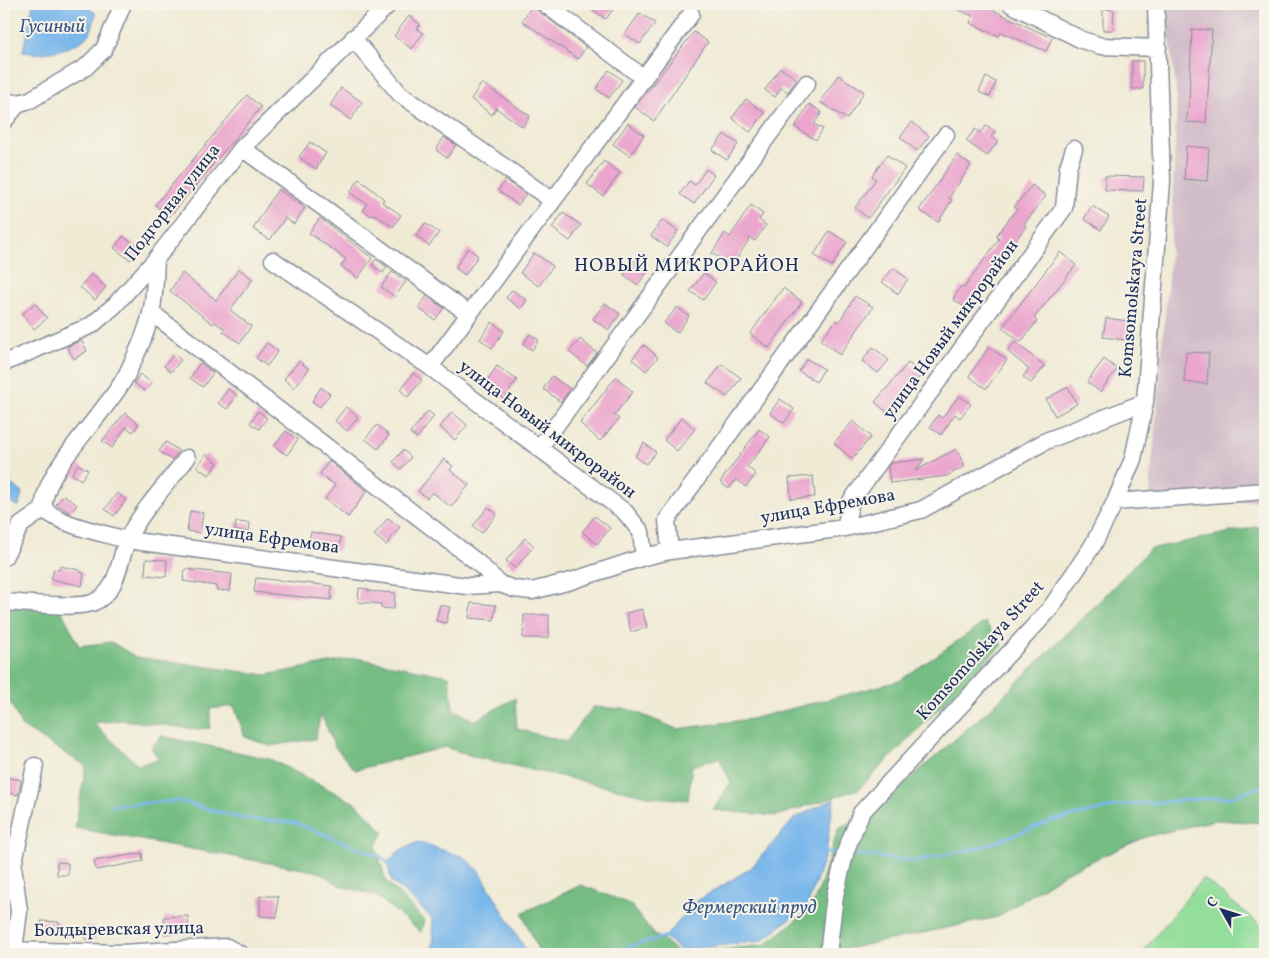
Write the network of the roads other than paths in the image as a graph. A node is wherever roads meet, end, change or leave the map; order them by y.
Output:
1 (123, 4) edge
2 (389, 4) edge
3 (545, 4) edge
4 (1011, 4) edge
5 (1156, 4) edge
6 (691, 14) dead end
7 (354, 38) junction
8 (1158, 48) junction
9 (644, 78) junction
10 (807, 83) dead end
11 (11, 103) edge
12 (4, 121) edge
13 (946, 135) dead end
14 (242, 148) junction
15 (1074, 149) dead end
16 (553, 201) junction
17 (156, 259) junction
18 (273, 260) dead end
19 (152, 312) junction
20 (470, 314) junction
21 (4, 363) edge
22 (430, 367) junction
23 (1145, 402) junction
24 (540, 447) junction
25 (187, 458) dead end
26 (1265, 491) edge
27 (1115, 502) junction
28 (44, 509) junction
29 (845, 528) junction
30 (127, 540) junction
31 (670, 551) junction
32 (4, 557) edge
33 (644, 557) junction
34 (500, 584) junction
35 (4, 602) edge
36 (35, 766) dead end
37 (9, 950) edge
38 (237, 953) edge
39 (828, 954) edge

1 - 11 street
2 - 7 street, Подгорная улица
3 - 9 street
4 - 8 street
5 - 8 street, Komsomolskaya Street
6 - 9 street
7 - 14 street, Подгорная улица
7 - 16 street
8 - 23 street, Komsomolskaya Street
9 - 16 street
10 - 24 street
11 - 12 street
13 - 31 street
14 - 17 street, Подгорная улица
14 - 20 street
15 - 29 street, улица Новый микрорайон
16 - 20 street
17 - 19 street
17 - 21 street, Подгорная улица
18 - 22 street, улица Новый микрорайон
19 - 28 street
19 - 34 street, улица Ефремова
20 - 22 street
22 - 24 street, улица Новый микрорайон
23 - 27 street, Komsomolskaya Street
23 - 29 street, улица Ефремова
24 - 33 street, улица Новый микрорайон
25 - 30 street
26 - 27 street
27 - 39 street, Komsomolskaya Street
28 - 30 street, улица Ефремова
28 - 32 street
29 - 31 street, улица Ефремова
30 - 34 street, улица Ефремова
30 - 35 street
31 - 33 street, улица Ефремова
33 - 34 street, улица Ефремова
36 - 37 street
37 - 38 street, Болдыревская улица

